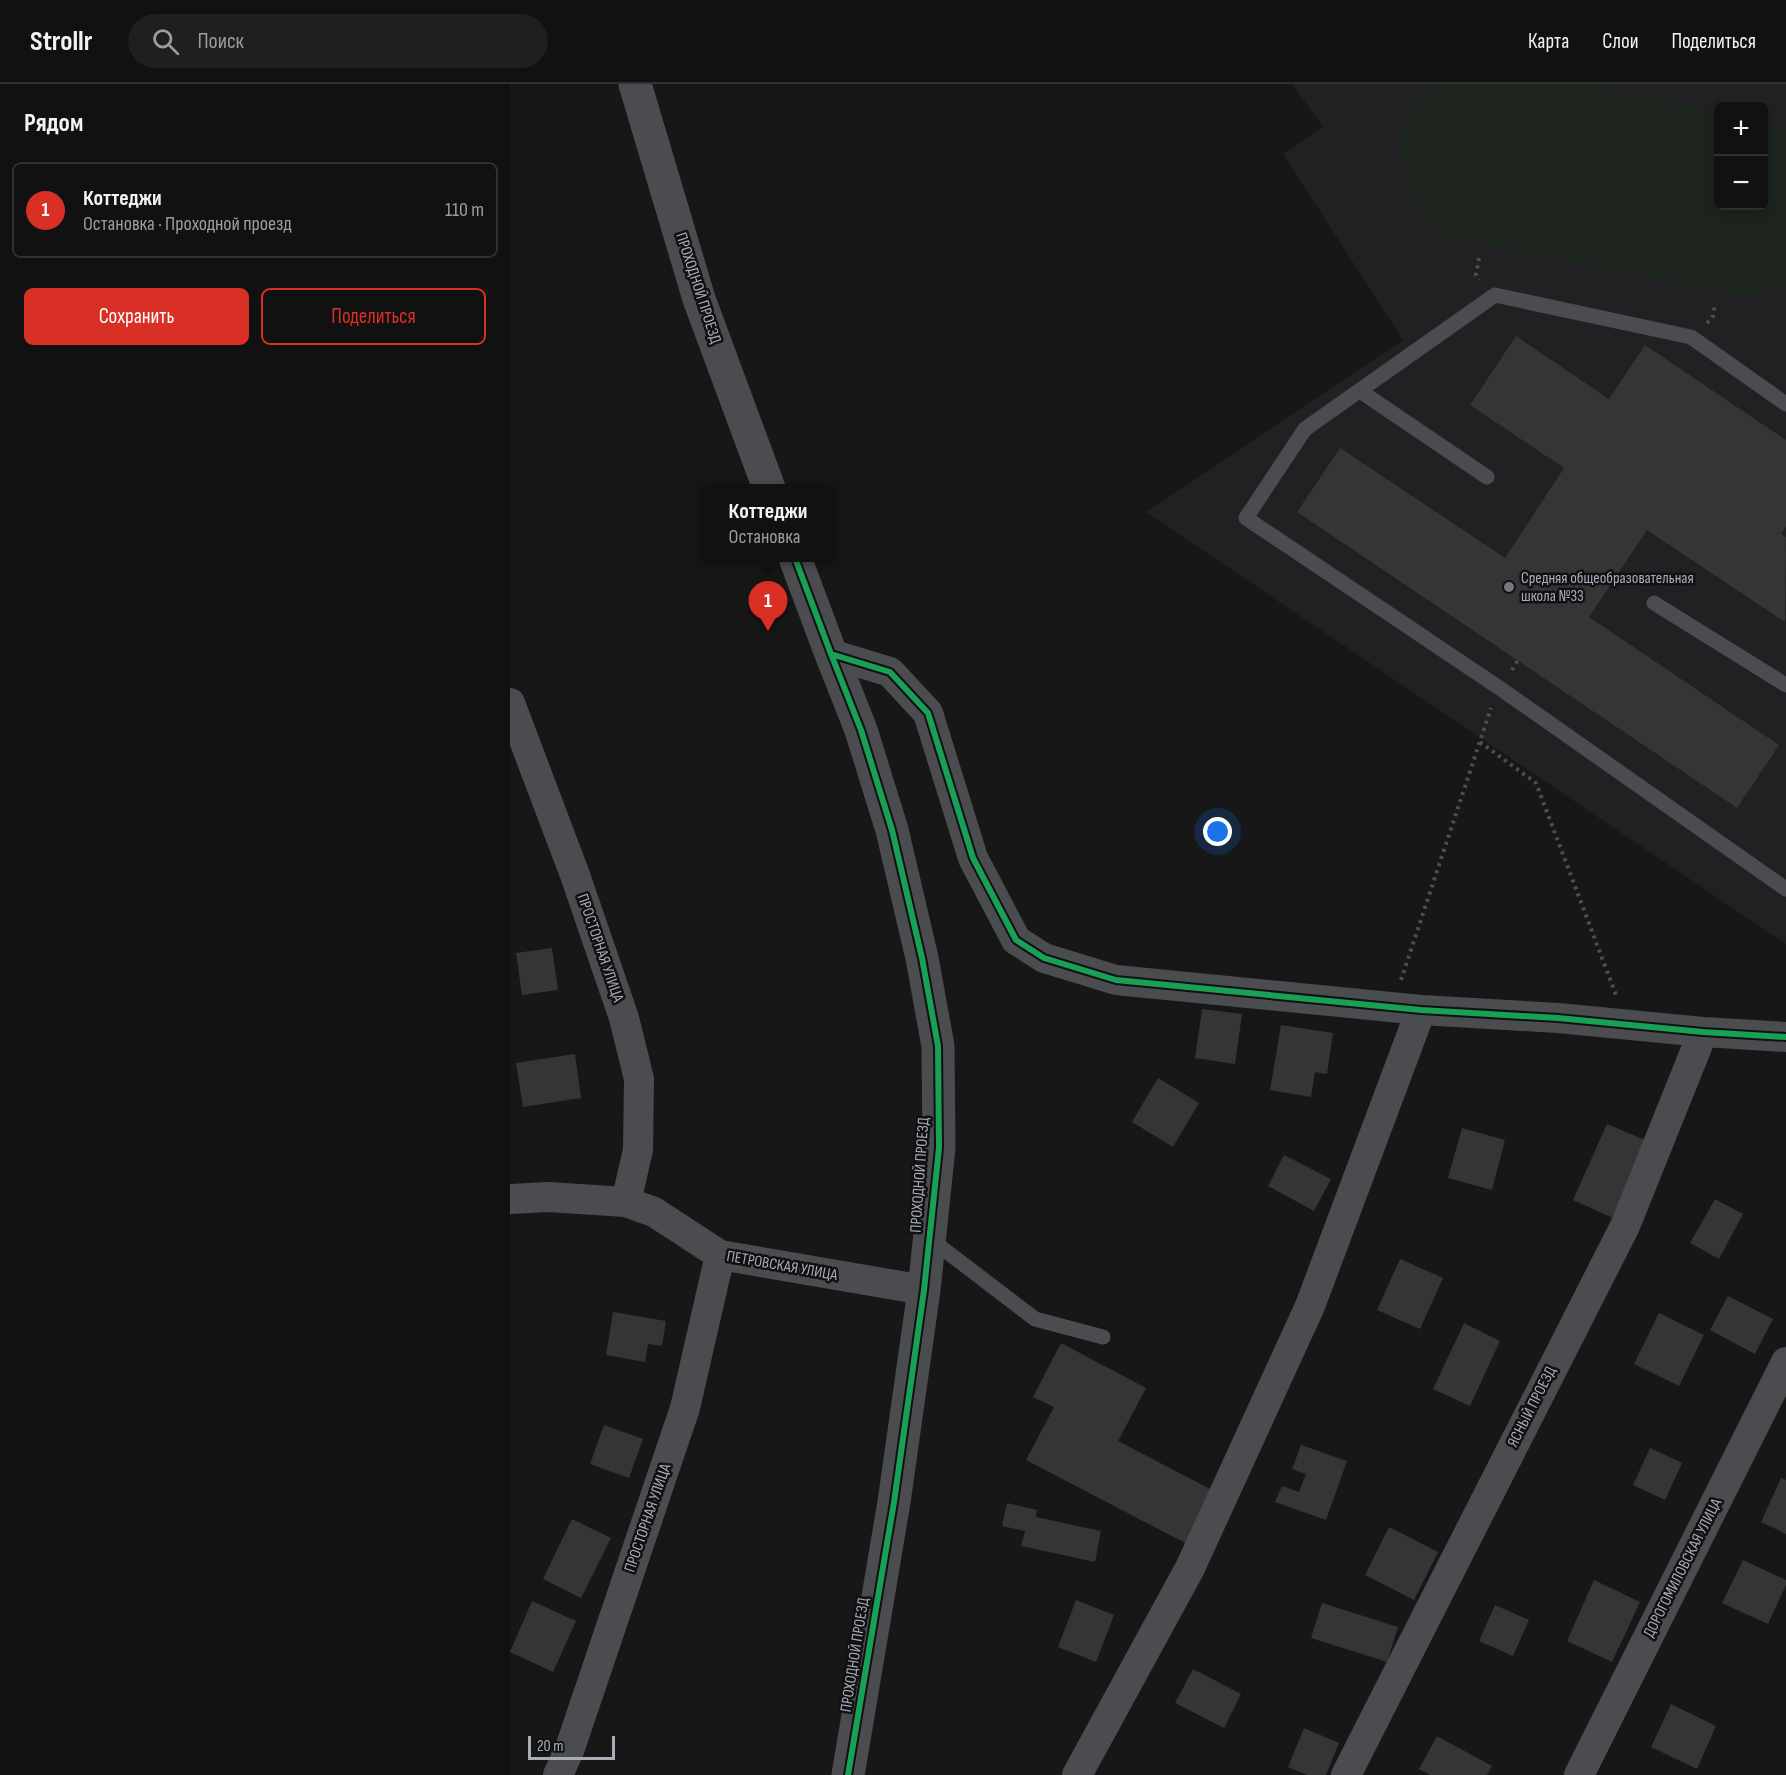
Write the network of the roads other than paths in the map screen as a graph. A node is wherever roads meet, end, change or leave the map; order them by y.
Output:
1 (635, 84) edge
2 (1360, 391) junction
3 (1786, 404) edge
4 (1487, 477) dead end
5 (767, 484) edge
6 (796, 562) edge
7 (1654, 603) dead end
8 (831, 654) junction
9 (1786, 685) edge
10 (510, 703) edge
11 (1786, 889) edge
12 (1407, 1008) junction
13 (1702, 1032) junction
14 (1786, 1037) edge
15 (510, 1199) edge
16 (626, 1202) junction
17 (929, 1238) junction
18 (720, 1255) junction
19 (924, 1290) junction
20 (1103, 1337) dead end
21 (1786, 1362) edge
22 (558, 1775) edge
23 (848, 1775) edge
24 (1077, 1775) edge
25 (1346, 1775) edge
26 (1580, 1775) edge

1 - 5 street, ПРОХОДНОЙ ПРОЕЗД
2 - 3 lane
2 - 4 lane
2 - 11 lane
6 - 8 street, ПРОХОДНОЙ ПРОЕЗД
7 - 9 lane
8 - 12 street
8 - 17 street, ПРОХОДНОЙ ПРОЕЗД
10 - 16 street, ПРОСТОРНАЯ УЛИЦА
12 - 13 street
12 - 24 street
13 - 14 street
13 - 25 street, ЯСНЫЙ ПРОЕЗД
15 - 16 street, ПЕТРОВСКАЯ УЛИЦА
16 - 18 street, ПЕТРОВСКАЯ УЛИЦА
17 - 19 street, ПРОХОДНОЙ ПРОЕЗД
17 - 20 lane
18 - 19 street, ПЕТРОВСКАЯ УЛИЦА
18 - 22 street, ПРОСТОРНАЯ УЛИЦА
19 - 23 street, ПРОХОДНОЙ ПРОЕЗД
21 - 26 street, ДОРОГОМИЛОВСКАЯ УЛИЦА

